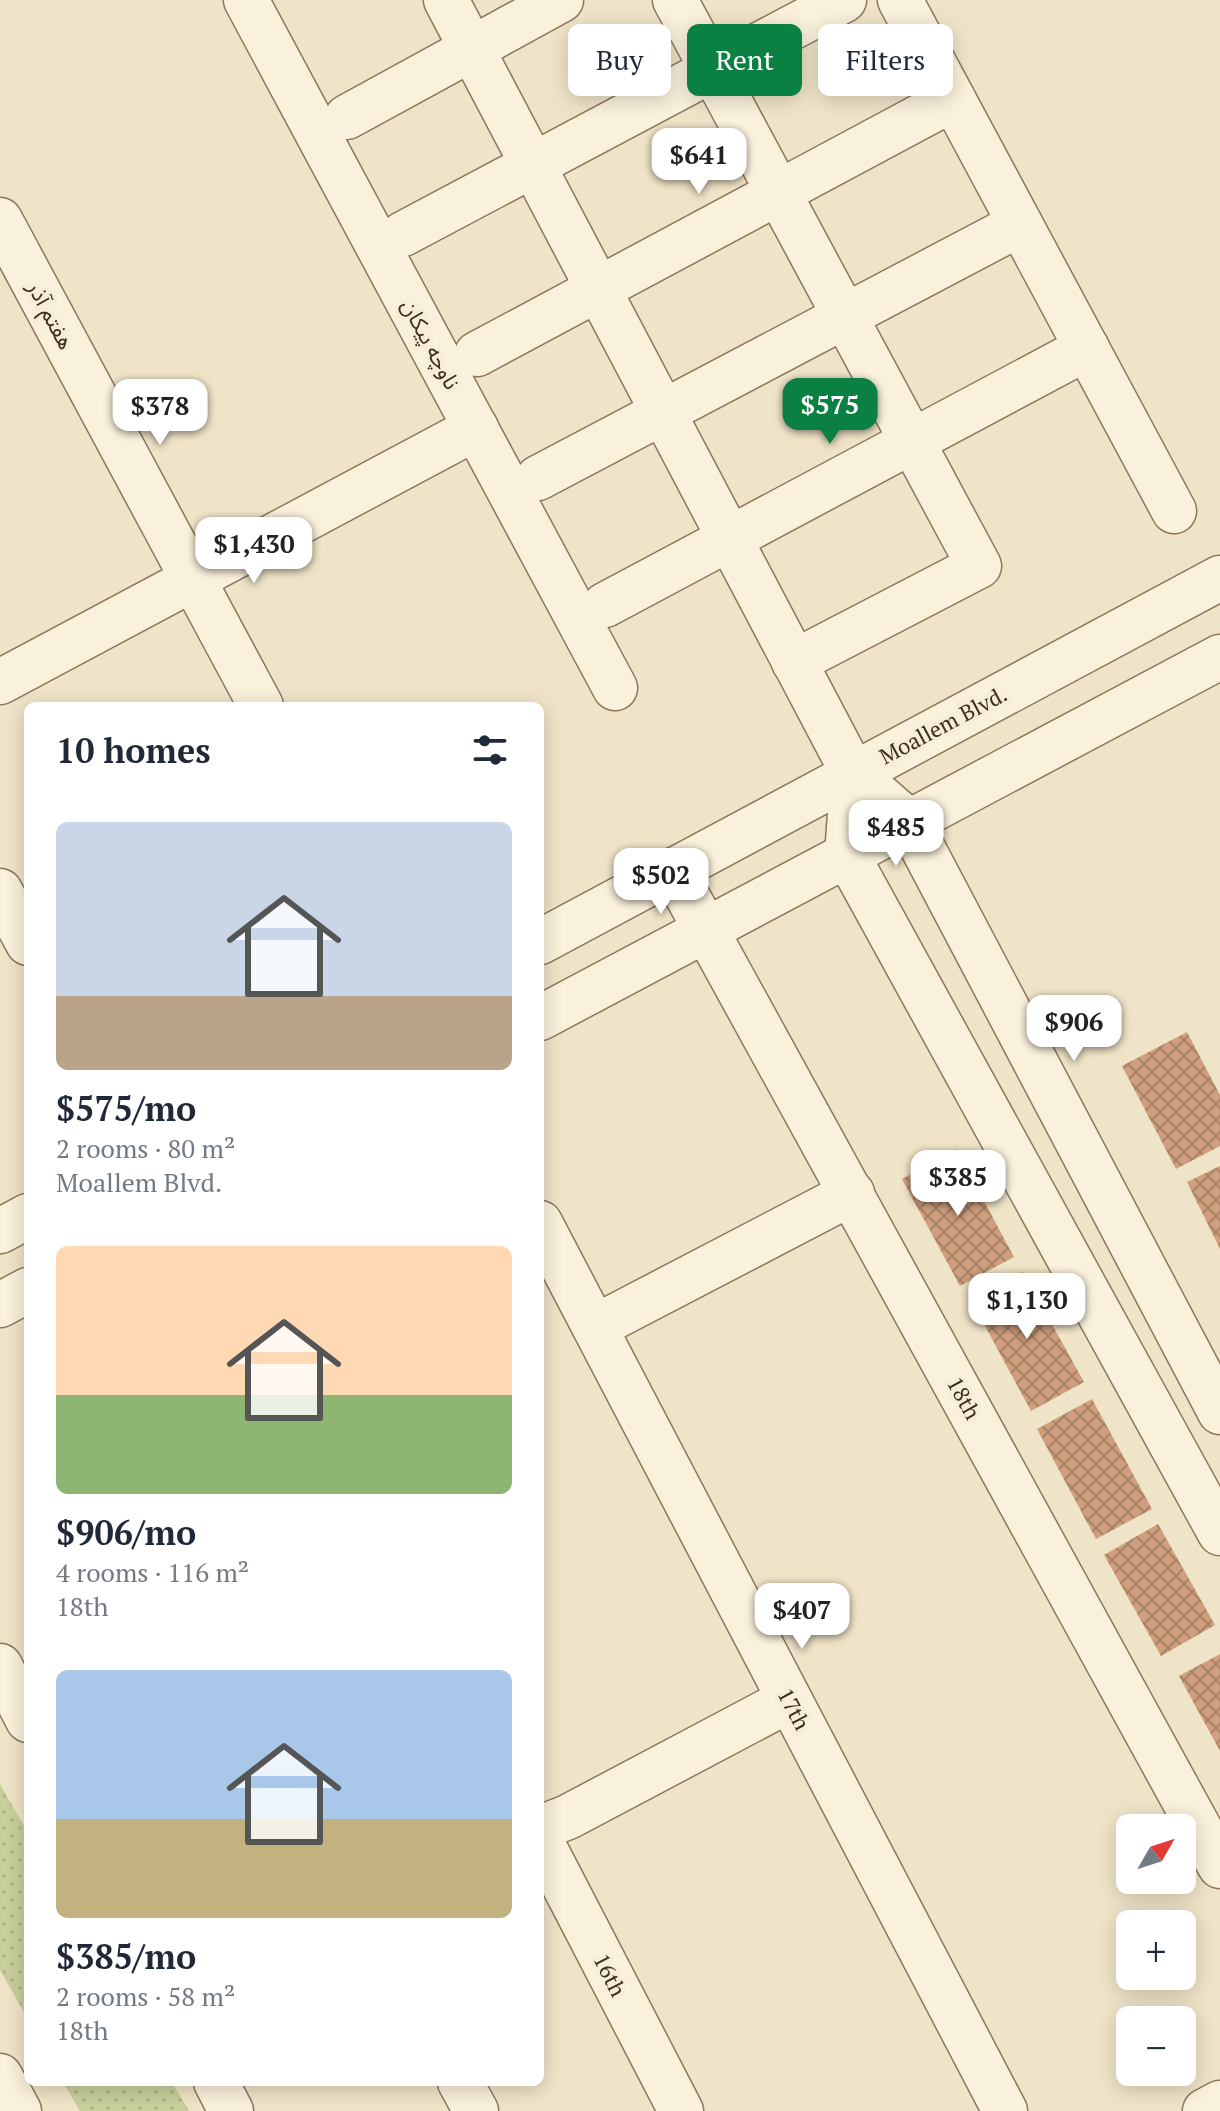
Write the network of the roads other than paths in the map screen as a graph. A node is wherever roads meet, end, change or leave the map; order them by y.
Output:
1 (246, 0) edge
2 (446, 0) edge
3 (561, 0) edge
4 (675, 0) edge
5 (844, 0) edge
6 (900, 0) edge
7 (688, 24) edge
8 (799, 24) edge
9 (471, 48) junction
10 (687, 84) edge
11 (727, 96) edge
12 (953, 99) junction
13 (347, 117) dead end
14 (534, 166) junction
15 (778, 192) junction
16 (1020, 224) junction
17 (403, 234) dead end
18 (6, 245) edge
19 (598, 289) junction
20 (845, 317) junction
21 (1087, 348) junction
22 (477, 354) dead end
23 (664, 414) junction
24 (476, 428) junction
25 (912, 441) junction
26 (538, 478) dead end
27 (1174, 511) dead end
28 (730, 539) junction
29 (1220, 578) edge
30 (193, 579) junction
31 (605, 605) dead end
32 (1220, 657) edge
33 (794, 662) junction
34 (0, 682) edge
35 (615, 688) dead end
36 (259, 702) edge
37 (853, 773) junction
38 (909, 822) junction
39 (847, 855) junction
40 (673, 870) junction
41 (0, 891) edge
42 (707, 929) junction
43 (24, 936) edge
44 (544, 940) edge
45 (544, 1016) edge
46 (852, 1193) junction
47 (24, 1218) edge
48 (0, 1231) edge
49 (544, 1231) edge
50 (24, 1292) edge
51 (0, 1305) edge
52 (595, 1327) junction
53 (1220, 1412) edge
54 (1219, 1531) edge
55 (0, 1666) edge
56 (789, 1700) junction
57 (24, 1712) edge
58 (544, 1826) edge
59 (544, 1847) edge
60 (1220, 1866) edge
61 (0, 2076) edge
62 (218, 2086) edge
63 (462, 2086) edge
64 (1220, 2103) edge
65 (19, 2111) edge
66 (231, 2111) edge
67 (476, 2111) edge
68 (681, 2111) edge
69 (1005, 2111) edge
70 (1205, 2111) edge

1 - 24 street, ناوچه پیکان
2 - 9 street
3 - 9 street
4 - 7 street
5 - 8 street
6 - 12 street
9 - 13 street
9 - 14 street
10 - 14 street
11 - 15 street
12 - 15 street
12 - 16 street
14 - 17 street
14 - 19 street
15 - 19 street
15 - 20 street
16 - 20 street
16 - 21 street
18 - 30 street, هفتم آذر
19 - 22 street
19 - 23 street
20 - 23 street
20 - 25 street
21 - 25 street
21 - 27 street
23 - 26 street
23 - 28 street
24 - 30 street
24 - 35 street, ناوچه پیکان
25 - 28 street
25 - 33 street
28 - 31 street
28 - 33 street
29 - 37 street, Moallem Blvd.
30 - 34 street
30 - 36 street, هفتم آذر
32 - 38 street
33 - 37 street
37 - 38 street
37 - 39 street
37 - 40 street, Moallem Blvd.
38 - 39 street
38 - 53 street
39 - 42 street
39 - 54 street
40 - 42 street, 18th
40 - 44 street, Moallem Blvd.
41 - 43 street
42 - 45 street
42 - 46 street, 18th
46 - 52 street
46 - 60 street, 18th
47 - 48 street
49 - 52 street, 17th
50 - 51 street
52 - 56 street, 17th
55 - 57 street
56 - 58 street
56 - 69 street, 17th
59 - 68 street, 16th
61 - 65 street
62 - 66 street
63 - 67 street
64 - 70 street

